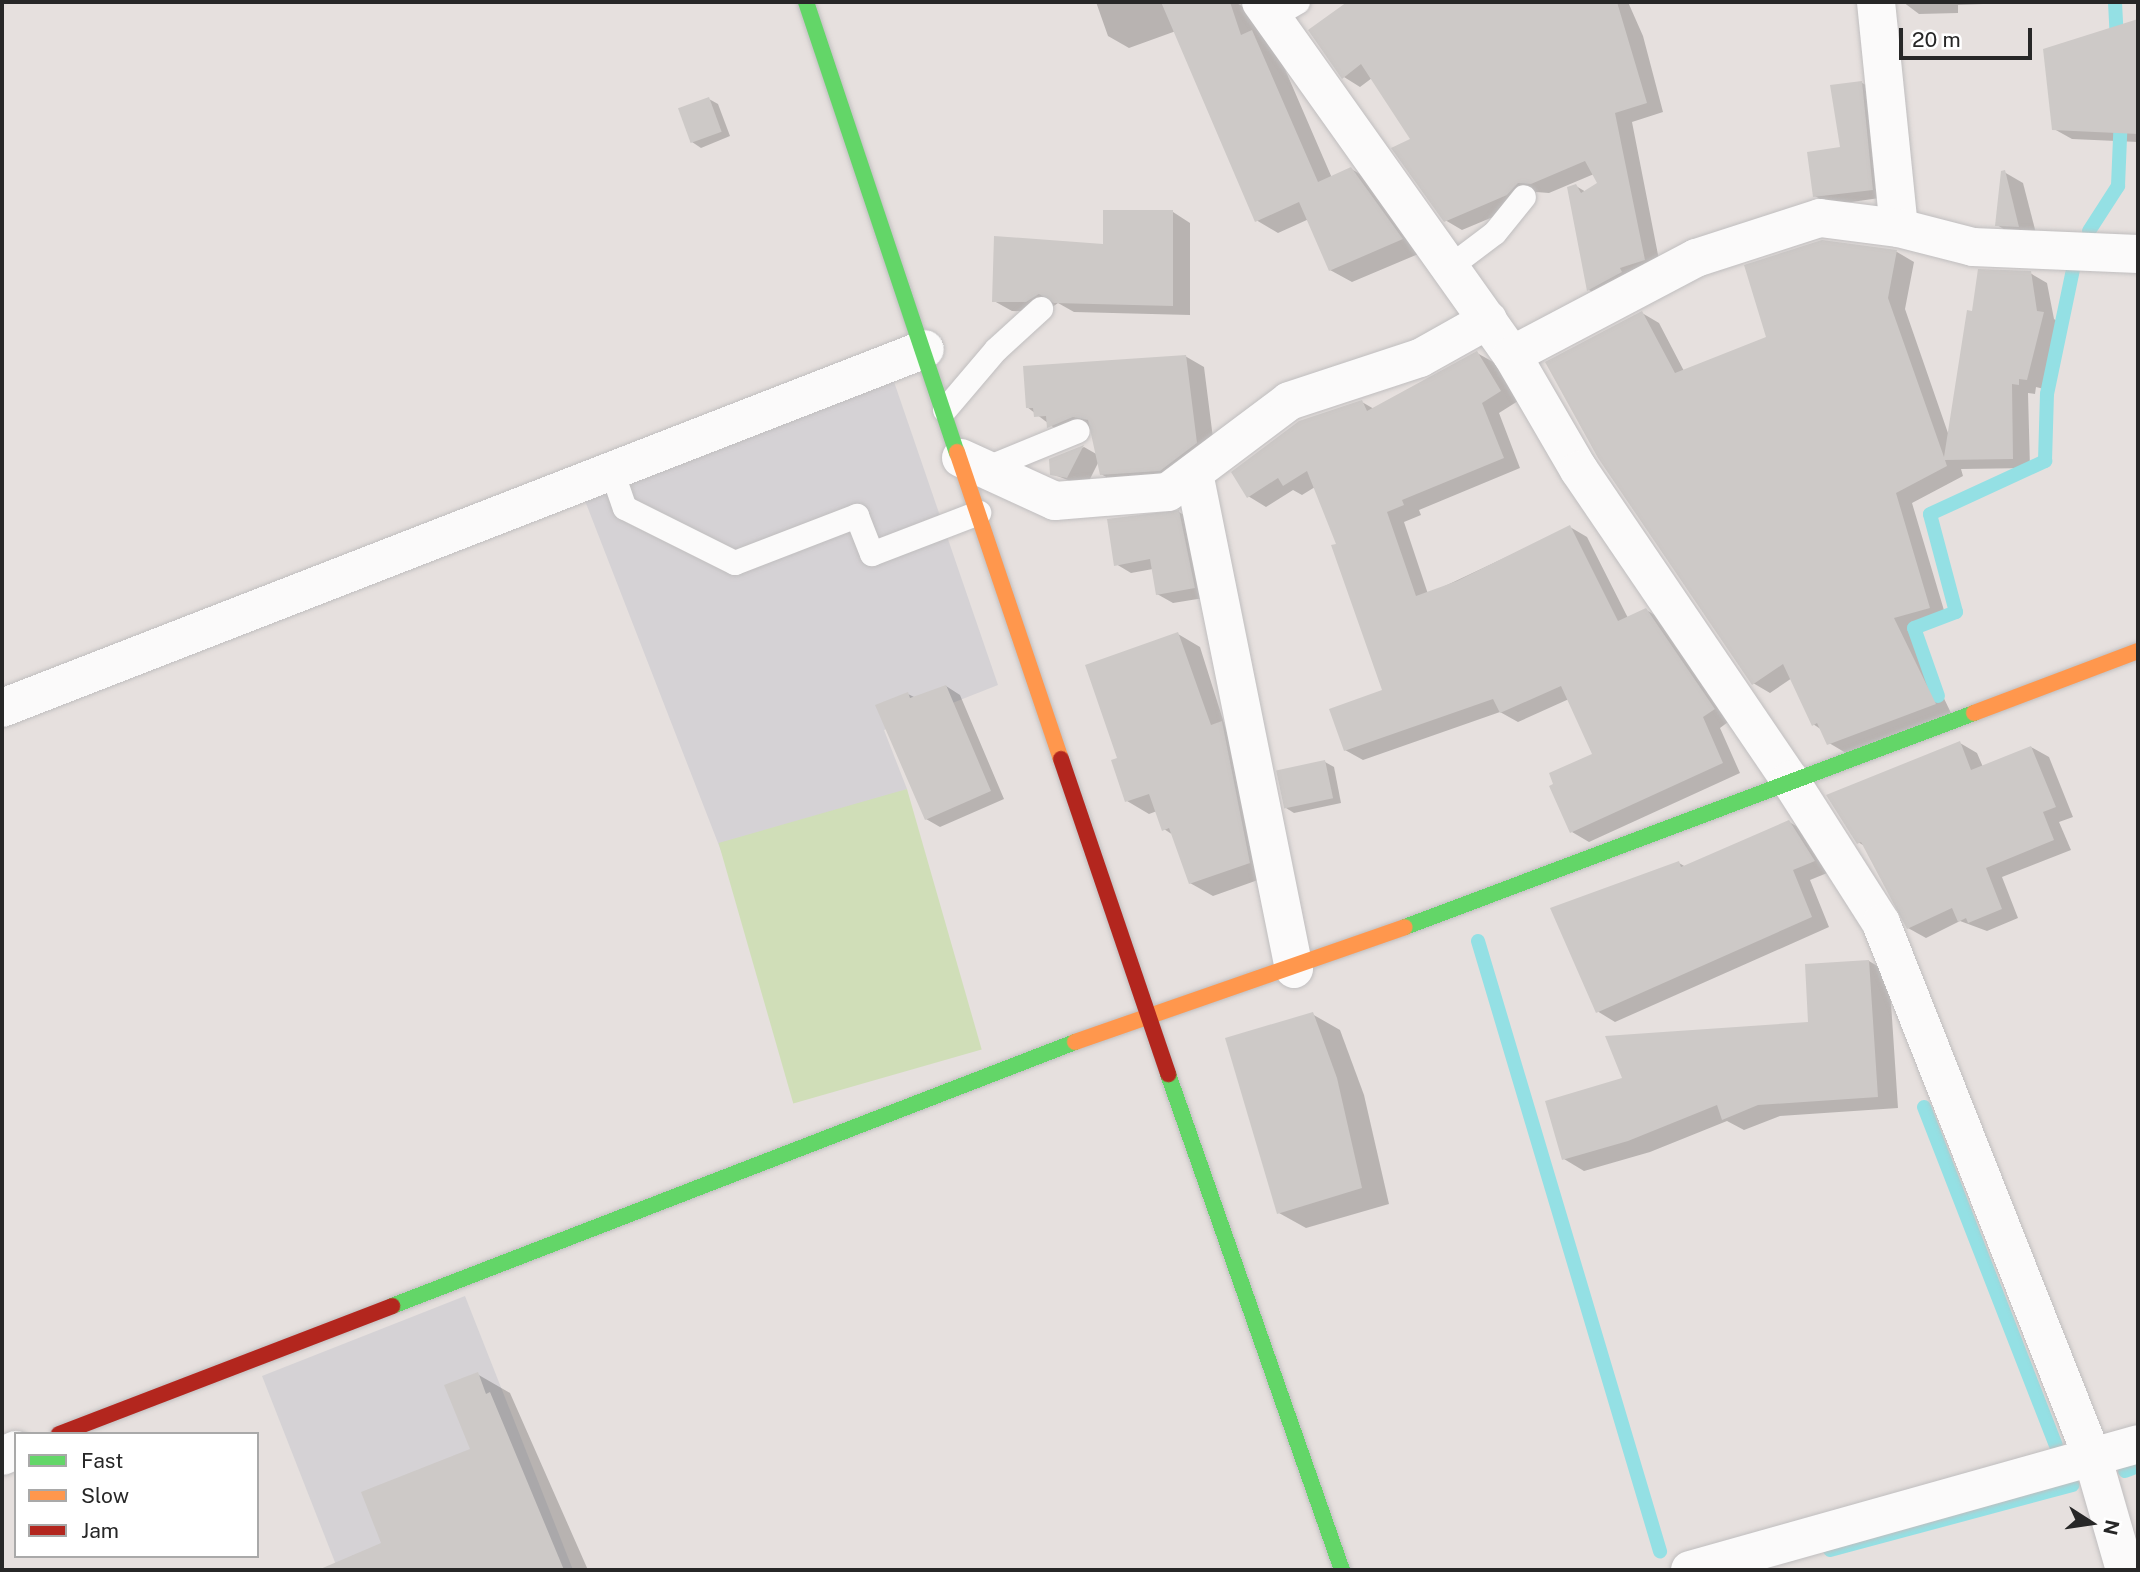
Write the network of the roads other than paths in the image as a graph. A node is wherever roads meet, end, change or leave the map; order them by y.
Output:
1 (807, 2) edge
2 (1876, 2) edge
3 (1277, 7) edge
4 (1524, 197) dead end
5 (1899, 228) junction
6 (2138, 254) edge
7 (1450, 267) junction
8 (1041, 309) dead end
9 (1488, 320) junction
10 (925, 349) junction
11 (1512, 355) junction
12 (945, 410) junction
13 (1078, 431) dead end
14 (973, 464) junction
15 (612, 471) junction
16 (1194, 473) junction
17 (979, 513) junction
18 (2138, 651) edge
19 (2, 708) edge
20 (1790, 780) junction
21 (1294, 969) junction
22 (1147, 1014) junction
23 (64, 1432) edge
24 (2138, 1444) edge
25 (2093, 1459) junction
26 (1342, 1570) edge
27 (1690, 1570) edge
28 (2125, 1570) edge

1 - 10 street
2 - 5 street
3 - 7 street
4 - 7 lane
5 - 6 street
5 - 11 street
7 - 9 street
8 - 12 lane
9 - 11 street
9 - 16 street
10 - 12 street
10 - 15 street
11 - 20 street
12 - 14 street
13 - 14 lane
14 - 16 street
14 - 17 street
15 - 17 lane
15 - 19 street
16 - 21 street
17 - 22 street
18 - 20 street
20 - 21 street
20 - 25 street
21 - 22 street
22 - 23 street
22 - 26 street
24 - 25 street
25 - 27 street
25 - 28 street

